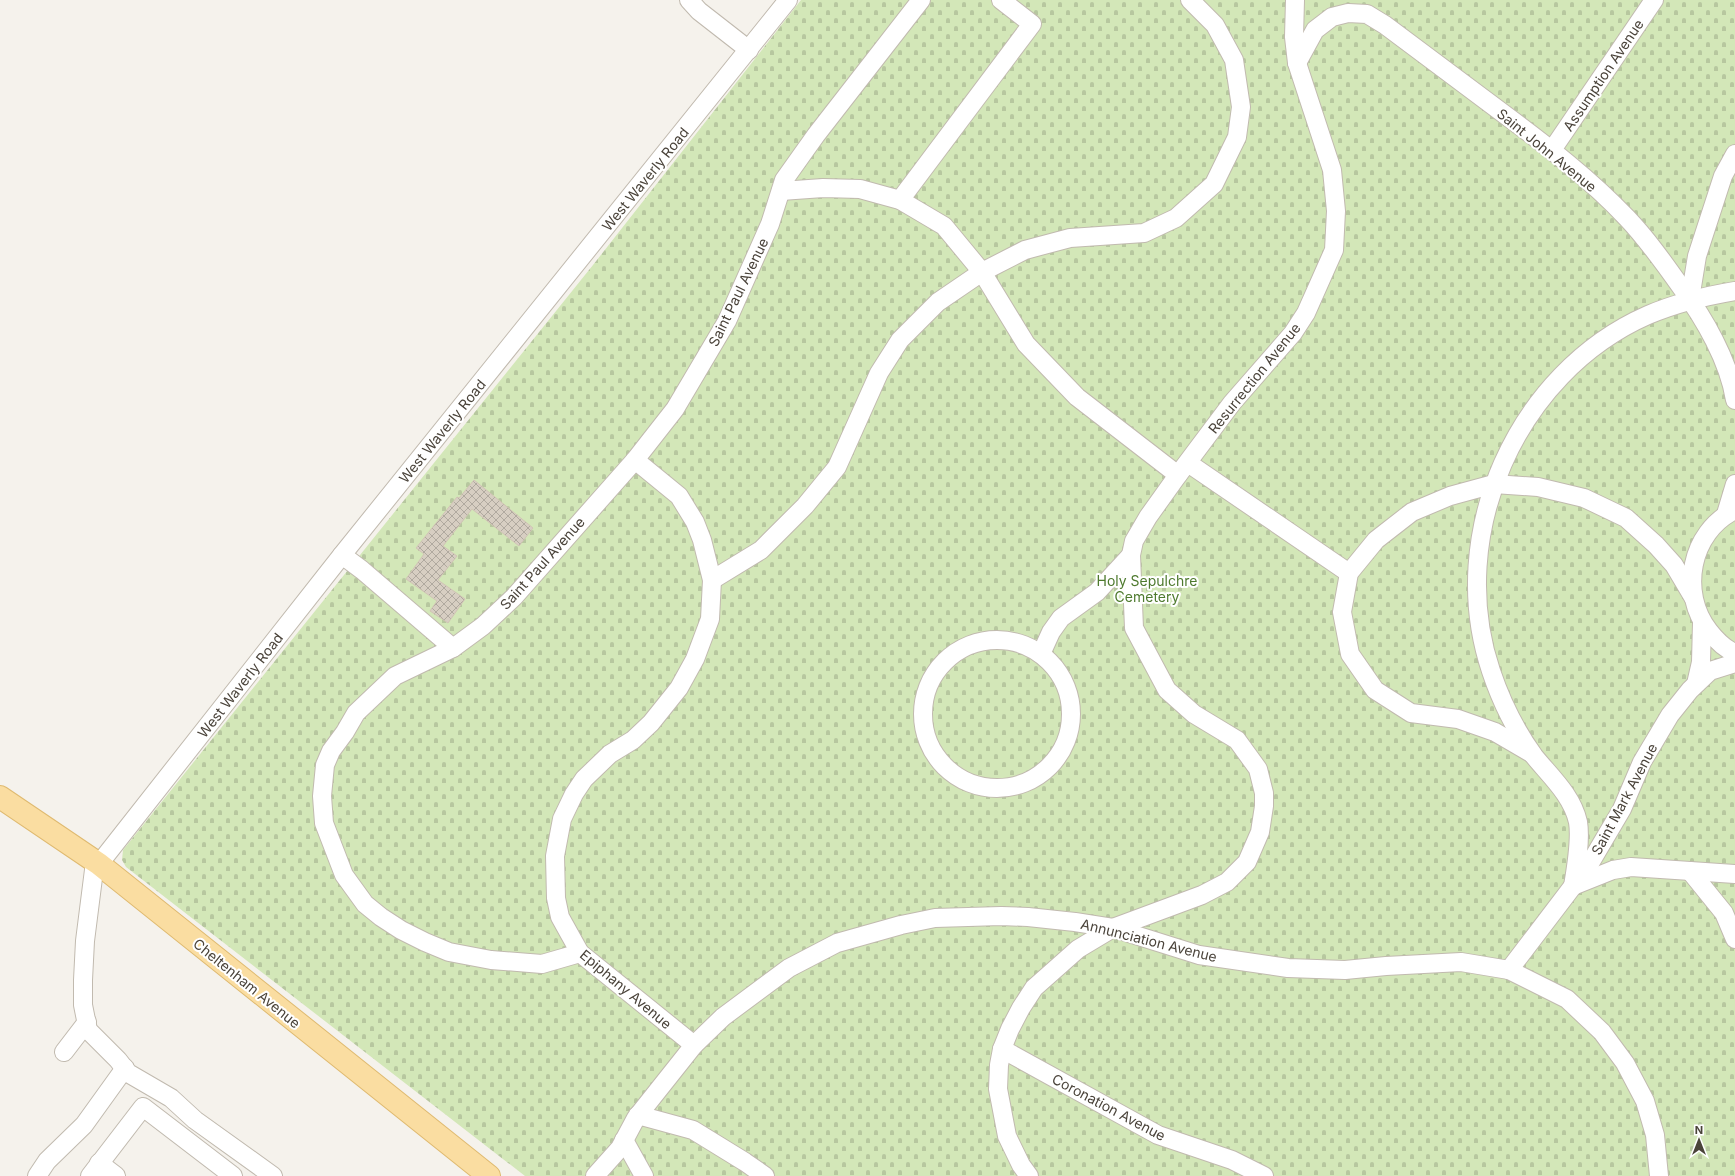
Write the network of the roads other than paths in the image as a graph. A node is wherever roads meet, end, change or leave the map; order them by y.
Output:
1 (689, 0) edge
2 (788, 0) edge
3 (920, 0) edge
4 (1001, 0) edge
5 (1190, 0) edge
6 (1294, 0) edge
7 (1654, 0) edge
8 (749, 50) junction
9 (1297, 63) junction
10 (1552, 150) junction
11 (1735, 154) edge
12 (781, 191) junction
13 (900, 200) junction
14 (982, 272) junction
15 (1735, 290) edge
16 (1690, 299) junction
17 (1735, 400) edge
18 (635, 460) junction
19 (1183, 469) junction
20 (1494, 484) junction
21 (1735, 484) edge
22 (1731, 512) edge
23 (342, 555) junction
24 (1131, 555) junction
25 (1349, 573) junction
26 (712, 580) junction
27 (1693, 597) junction
28 (1702, 623) junction
29 (453, 648) junction
30 (1735, 653) edge
31 (1041, 654) junction
32 (1735, 663) edge
33 (1696, 684) junction
34 (1534, 755) junction
35 (2, 804) edge
36 (97, 863) junction
37 (1690, 871) junction
38 (1735, 874) edge
39 (1573, 886) junction
40 (1113, 928) junction
41 (1735, 939) edge
42 (580, 953) junction
43 (1509, 970) junction
44 (86, 1022) junction
45 (694, 1045) junction
46 (1002, 1049) junction
47 (64, 1052) dead end
48 (125, 1068) junction
49 (638, 1115) junction
50 (624, 1140) junction
51 (95, 1170) edge
52 (37, 1176) edge
53 (116, 1176) edge
54 (233, 1176) edge
55 (273, 1176) edge
56 (489, 1176) edge
57 (595, 1176) edge
58 (644, 1176) edge
59 (765, 1176) edge
60 (1029, 1176) edge
61 (1264, 1176) edge
62 (1658, 1176) edge

1 - 8 street
2 - 8 street, West Waverly Road
3 - 12 street, Saint Paul Avenue
4 - 13 street
5 - 14 street
6 - 9 street, Resurrection Avenue
7 - 10 street, Assumption Avenue
8 - 23 street, West Waverly Road
9 - 10 street, Saint John Avenue
9 - 19 street, Resurrection Avenue
10 - 16 street, Saint John Avenue
11 - 16 street
12 - 13 street
12 - 18 street, Saint Paul Avenue
13 - 14 street
14 - 19 street
14 - 26 street
15 - 16 street
16 - 17 street, Saint John Avenue
16 - 20 street
18 - 26 street, Epiphany Avenue
18 - 29 street, Saint Paul Avenue
19 - 24 street, Resurrection Avenue
19 - 25 street
20 - 25 street
20 - 27 street
20 - 34 street
21 - 22 street
22 - 27 street, Saint Mark Avenue
23 - 29 street
23 - 36 street, West Waverly Road
24 - 31 street
24 - 40 street
25 - 34 street
26 - 42 street, Epiphany Avenue
27 - 28 street, Saint Mark Avenue
28 - 30 street, Saint Mark Avenue
28 - 33 street, Saint Mark Avenue
29 - 42 street, Saint Paul Avenue
31 - 31 street
32 - 33 street, Saint Mark Avenue
33 - 39 street, Saint Mark Avenue
34 - 39 street
35 - 36 main road, Cheltenham Avenue
36 - 44 street
36 - 56 main road, Cheltenham Avenue
37 - 38 street
37 - 39 street
37 - 41 street
39 - 43 street, Saint Mark Avenue
40 - 43 street, Annunciation Avenue
40 - 45 street, Annunciation Avenue
40 - 46 street
42 - 45 street, Epiphany Avenue
43 - 62 street, Annunciation Avenue
44 - 47 street
44 - 48 street
45 - 49 street, Annunciation Avenue
46 - 60 street
46 - 61 street, Coronation Avenue
48 - 52 street
48 - 55 street
49 - 50 street, Annunciation Avenue
49 - 59 street
50 - 57 street, Annunciation Avenue
50 - 58 street
51 - 53 street
51 - 54 street

